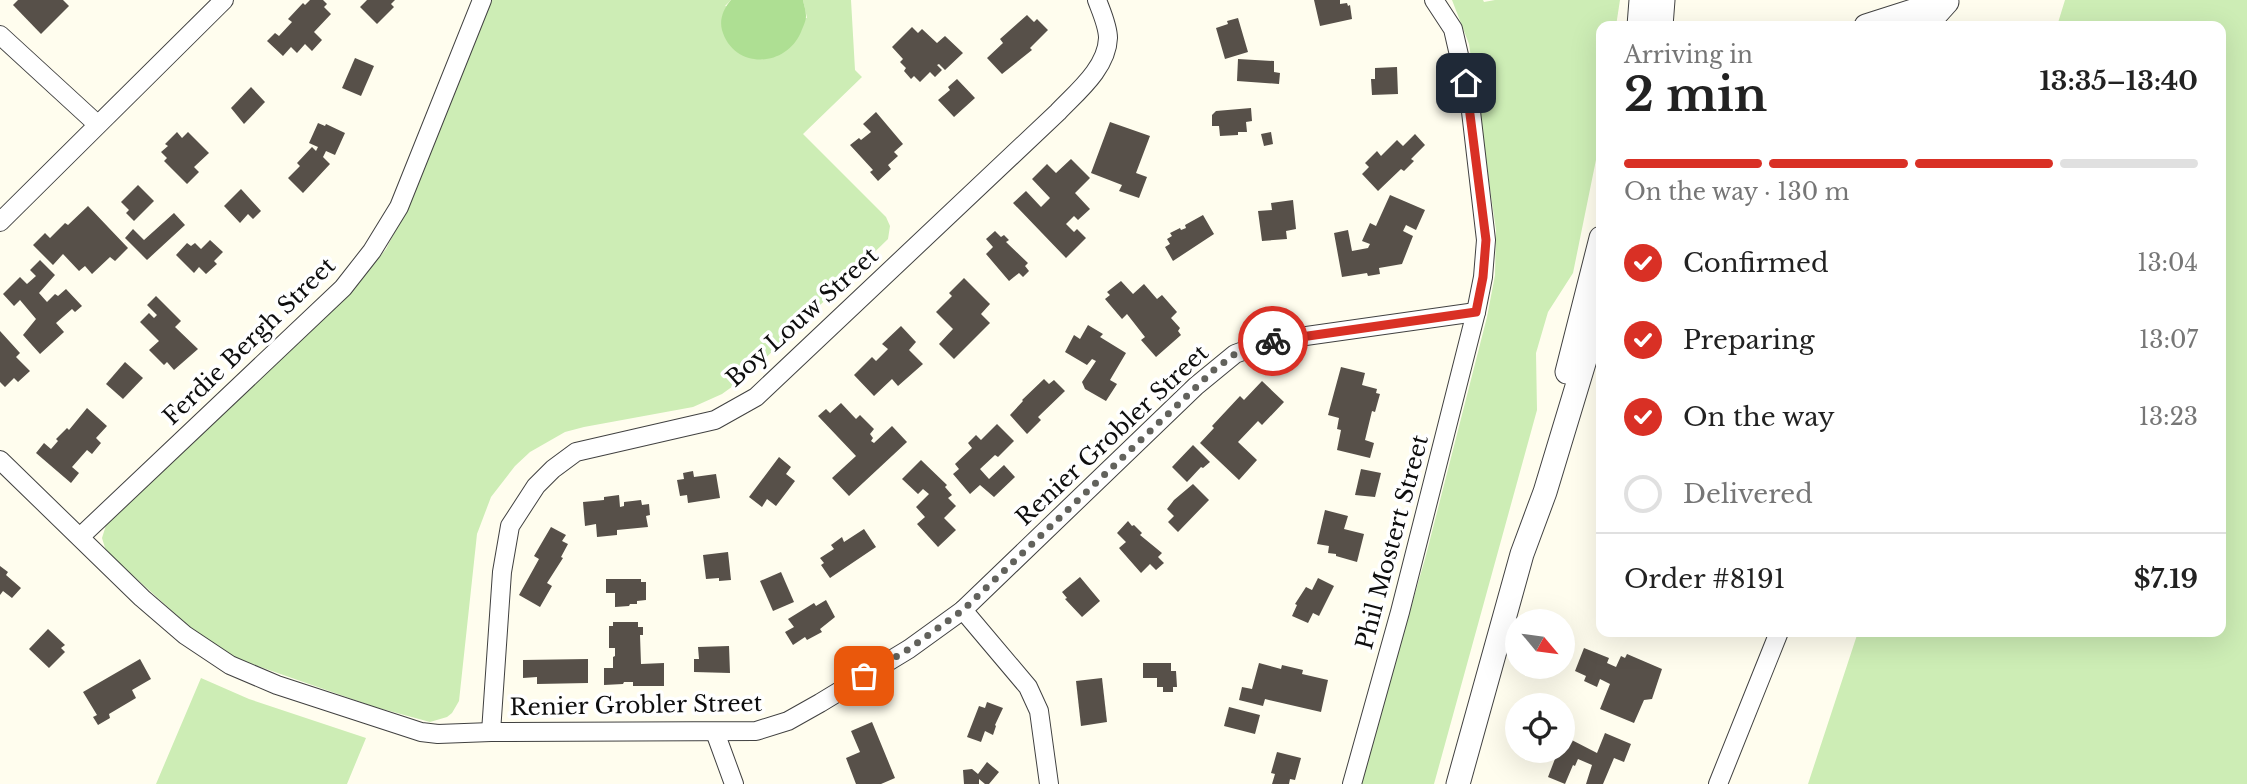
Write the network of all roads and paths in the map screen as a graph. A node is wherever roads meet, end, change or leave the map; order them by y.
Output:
1 (224, 0) edge
2 (482, 0) edge
3 (1097, 0) edge
4 (1434, 0) edge
5 (1641, 0) edge
6 (1663, 0) edge
7 (1949, 0) edge
8 (1927, 16) edge
9 (1639, 21) edge
10 (1661, 21) edge
11 (1896, 21) edge
12 (0, 35) edge
13 (97, 124) junction
14 (0, 222) edge
15 (1596, 258) edge
16 (1476, 312) junction
17 (1596, 324) edge
18 (0, 460) edge
19 (80, 537) junction
20 (1522, 554) junction
21 (963, 610) junction
22 (1777, 637) edge
23 (491, 732) junction
24 (715, 732) junction
25 (734, 784) edge
26 (1049, 784) edge
27 (1352, 784) edge
28 (1458, 784) edge
29 (1717, 784) edge

1 - 13 street
2 - 19 street, Ferdie Bergh Street
3 - 23 street, Boy Louw Street
4 - 16 street, Phil Mostert Street
5 - 9 street
6 - 10 street
7 - 8 street
8 - 11 street
12 - 13 street
13 - 14 street
15 - 20 street
16 - 21 street, Renier Grobler Street
16 - 27 street, Phil Mostert Street
17 - 20 street
18 - 19 street, Renier Grobler Street
19 - 23 street, Renier Grobler Street
20 - 28 street
21 - 24 street, Renier Grobler Street
21 - 26 street
22 - 29 street
23 - 24 street, Renier Grobler Street
24 - 25 street

